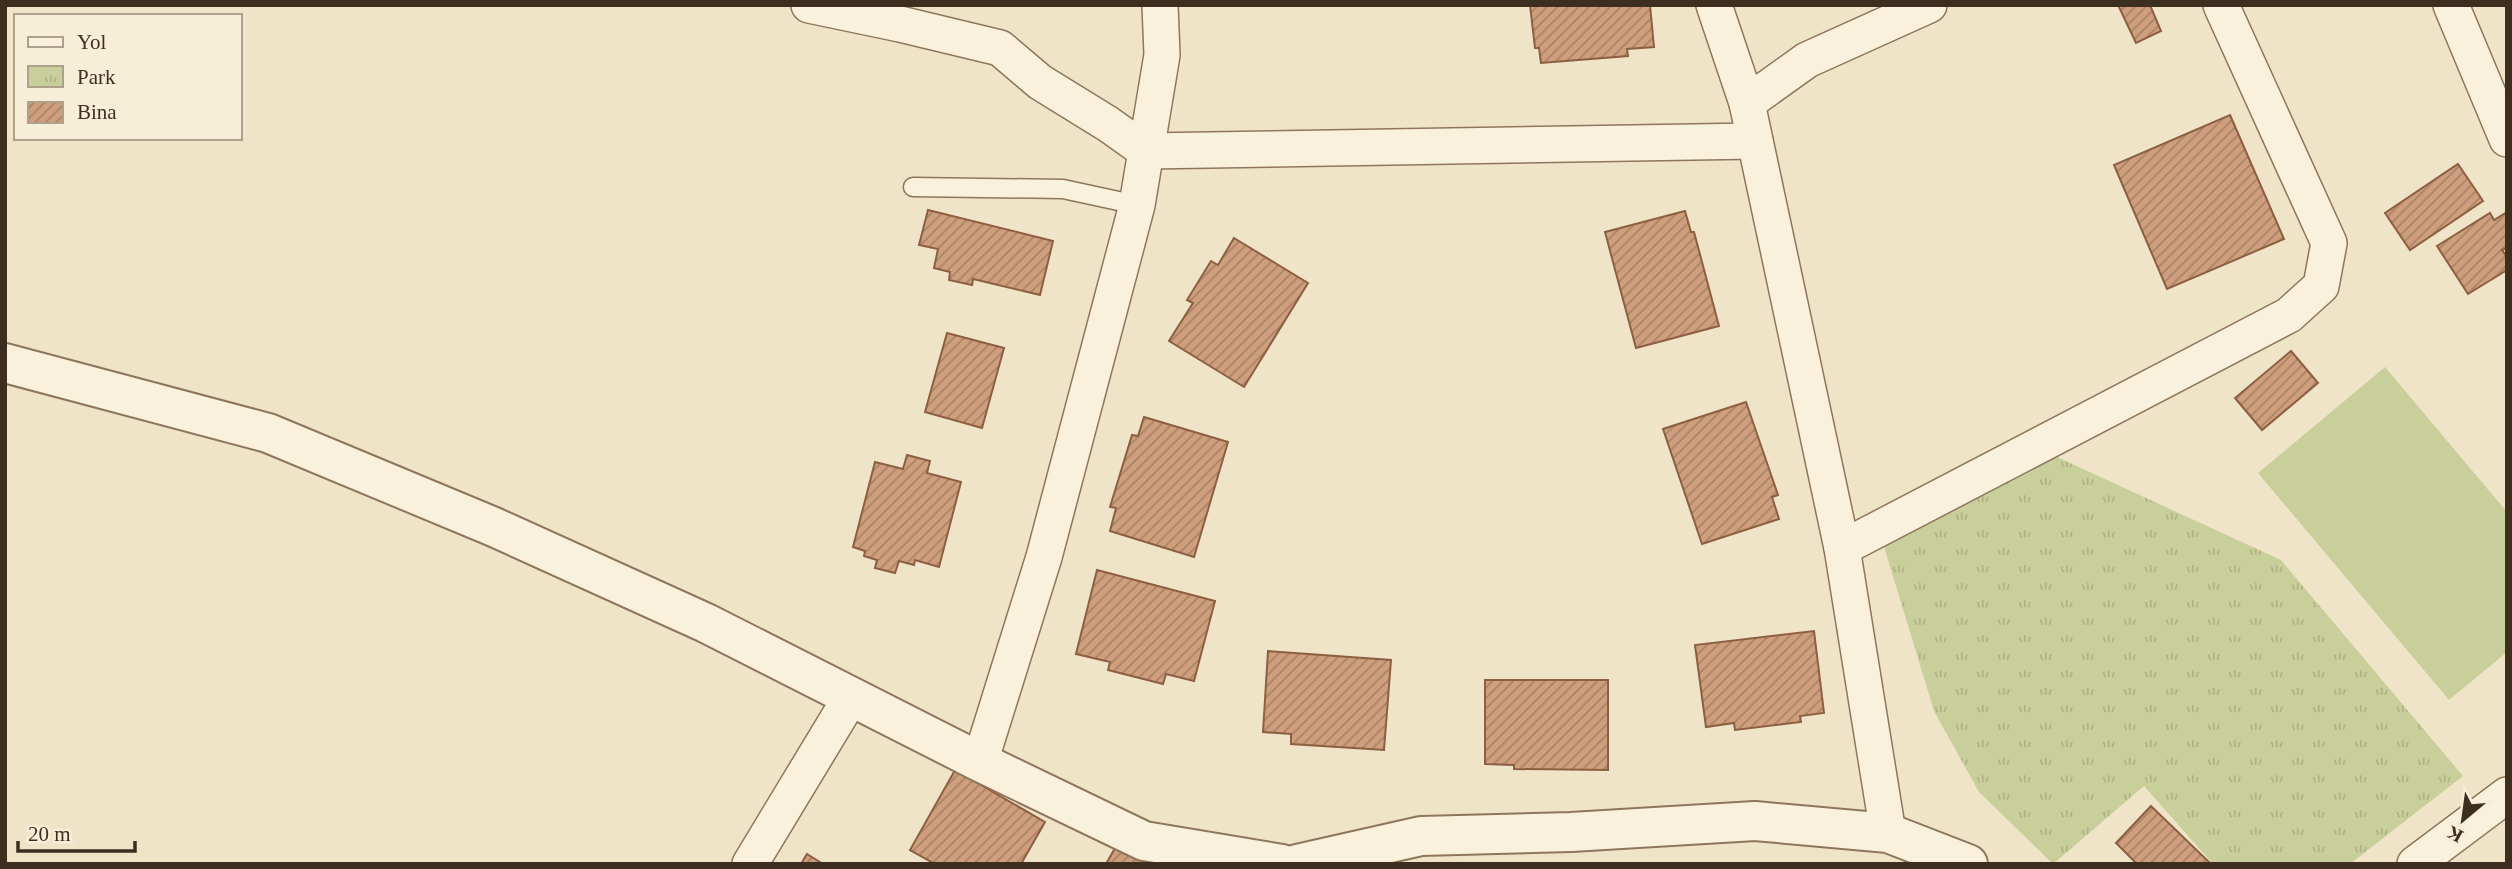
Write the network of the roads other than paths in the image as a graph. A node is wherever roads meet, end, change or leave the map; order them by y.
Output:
1 (809, 5) edge
2 (1160, 5) edge
3 (1714, 5) edge
4 (1930, 5) edge
5 (2221, 5) edge
6 (2451, 5) edge
7 (1747, 103) junction
8 (2507, 139) edge
9 (1755, 141) junction
10 (1146, 151) junction
11 (913, 187) dead end
12 (1137, 205) junction
13 (5, 363) edge
14 (1842, 548) junction
15 (851, 697) junction
16 (981, 762) junction
17 (2507, 795) edge
18 (1888, 833) junction
19 (750, 864) edge
20 (1282, 864) edge
21 (1297, 864) edge
22 (1968, 864) edge
23 (2415, 864) edge

1 - 10 street
2 - 10 street
3 - 7 street
4 - 7 street
5 - 14 street
6 - 8 street
7 - 9 street
9 - 10 street
9 - 14 street
10 - 12 street
11 - 12 lane
12 - 16 street
13 - 15 street
14 - 18 street
15 - 16 street
15 - 19 street
16 - 20 street
17 - 23 street
18 - 21 street
18 - 22 street

